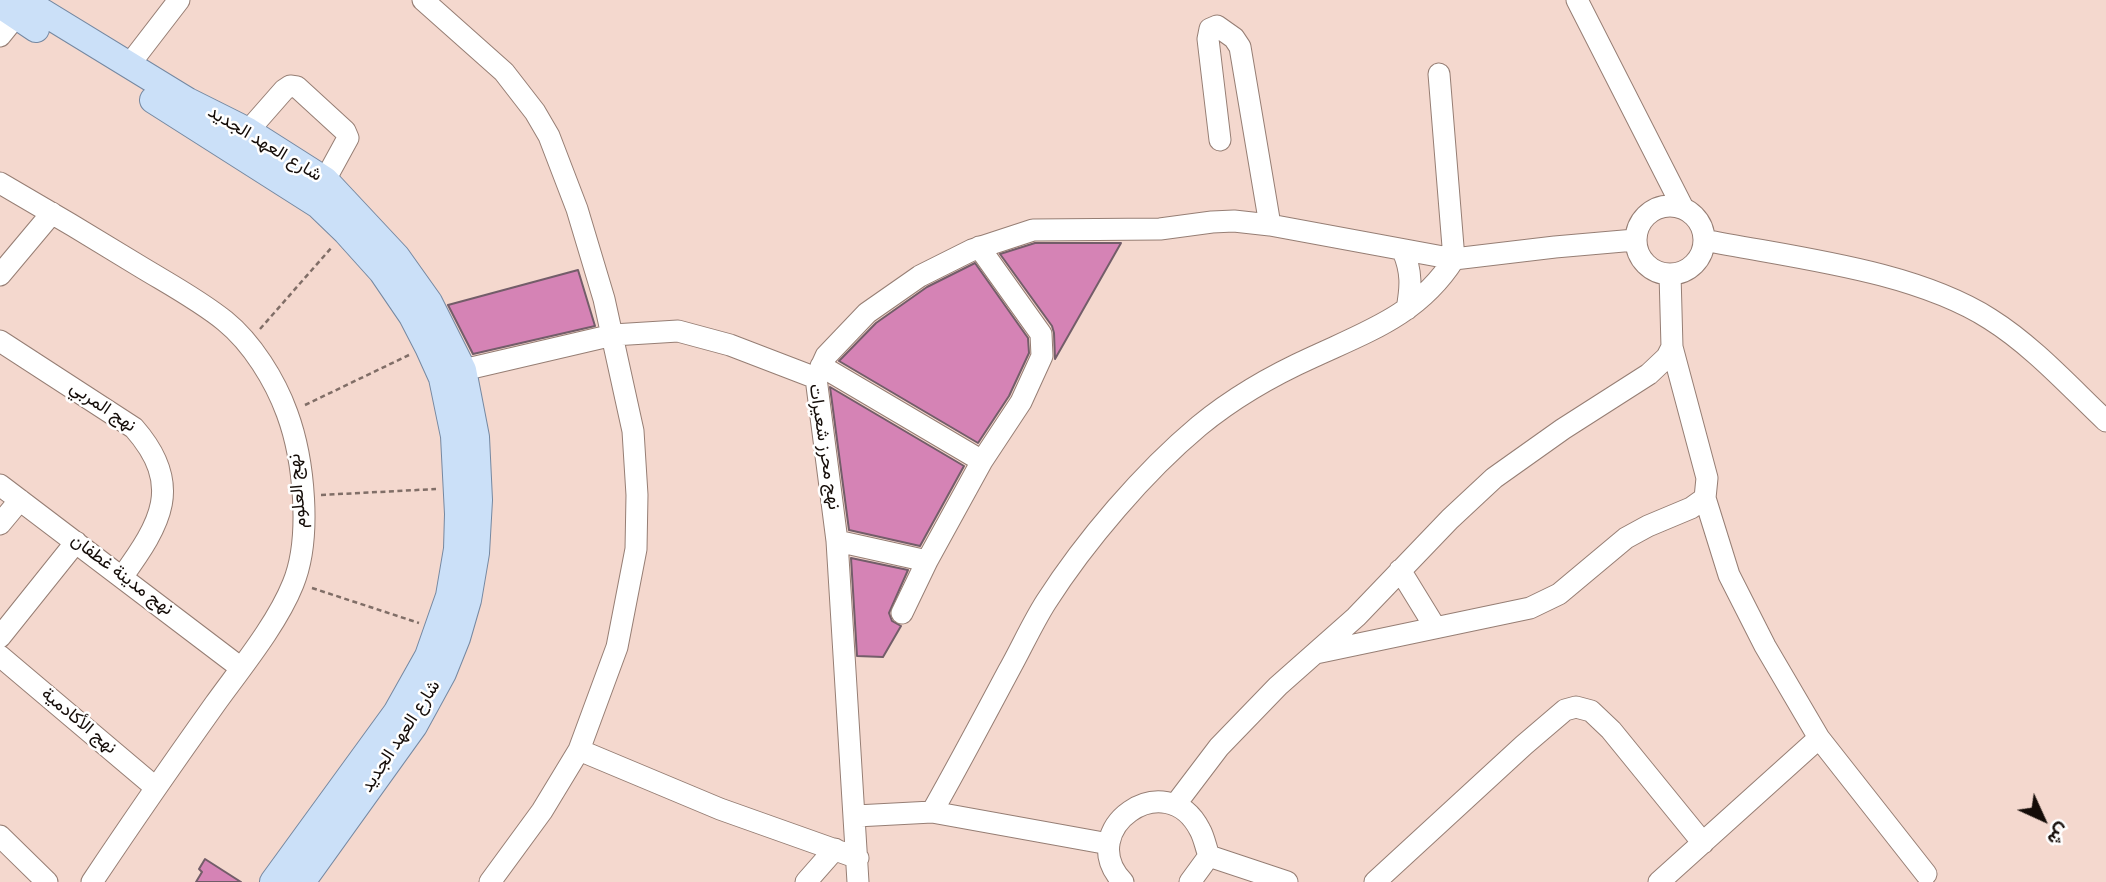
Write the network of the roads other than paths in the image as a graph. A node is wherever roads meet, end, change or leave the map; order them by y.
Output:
1 (423, 0) edge
2 (1577, 0) edge
3 (174, 2) edge
4 (13, 12) edge
5 (129, 65) junction
6 (1439, 74) dead end
7 (248, 131) junction
8 (1220, 140) dead end
9 (325, 180) junction
10 (0, 183) edge
11 (1683, 208) junction
12 (52, 213) junction
13 (1270, 225) junction
14 (1635, 240) junction
15 (1704, 240) junction
16 (979, 247) junction
17 (1403, 251) junction
18 (1454, 259) junction
19 (1670, 274) junction
20 (0, 275) edge
21 (1406, 309) junction
22 (614, 335) junction
23 (0, 341) edge
24 (1672, 347) junction
25 (819, 372) junction
26 (452, 374) junction
27 (2106, 421) edge
28 (982, 461) junction
29 (0, 485) edge
30 (1705, 498) junction
31 (20, 500) junction
32 (0, 524) edge
33 (837, 541) junction
34 (76, 542) junction
35 (927, 561) junction
36 (1400, 570) junction
37 (122, 577) junction
38 (902, 613) dead end
39 (1436, 627) junction
40 (0, 637) edge
41 (1315, 653) junction
42 (0, 656) edge
43 (241, 668) junction
44 (1819, 738) junction
45 (579, 750) junction
46 (155, 787) junction
47 (1175, 805) junction
48 (932, 812) junction
49 (856, 816) junction
50 (0, 836) edge
51 (1703, 843) junction
52 (1109, 844) junction
53 (835, 849) junction
54 (1209, 856) junction
55 (858, 858) junction
56 (1926, 874) dead end
57 (47, 882) edge
58 (92, 882) edge
59 (274, 882) edge
60 (302, 882) edge
61 (490, 882) edge
62 (806, 882) edge
63 (858, 882) edge
64 (1123, 882) edge
65 (1190, 882) edge
66 (1287, 882) edge
67 (1375, 882) edge
68 (1660, 882) edge

1 - 22 street
2 - 11 street
3 - 5 street
4 - 5 main road, شارع العهد الجديد
4 - 26 main road, شارع العهد الجديد
5 - 7 main road, شارع العهد الجديد
6 - 18 street
7 - 9 main road, شارع العهد الجديد
7 - 9 street
8 - 13 street
9 - 26 main road, شارع العهد الجديد
10 - 12 street, نهج العلوم
11 - 14 street
11 - 15 street
12 - 20 street
12 - 43 street, نهج العلوم
13 - 16 street
13 - 17 street
14 - 18 street
14 - 19 street
15 - 19 street
15 - 27 street
16 - 25 street
16 - 28 street
17 - 18 street
17 - 21 street
18 - 21 street
19 - 24 street
21 - 48 street
22 - 25 street, نهج محرز شعيرات
22 - 26 street, نهج محرز شعيرات
22 - 45 street
23 - 37 street, نهج المربي
24 - 30 street
24 - 36 street
25 - 28 street
25 - 33 street, نهج محرز شعيرات
26 - 59 main road, شارع العهد الجديد
26 - 60 main road, شارع العهد الجديد
28 - 35 street
29 - 31 street, نهج مدينة غطفان
30 - 39 street
30 - 44 street
31 - 32 street
31 - 34 street, نهج مدينة غطفان
33 - 35 street
33 - 49 street, نهج محرز شعيرات
34 - 37 street, نهج مدينة غطفان
34 - 40 street
35 - 38 street
36 - 39 street
36 - 41 street
37 - 43 street, نهج مدينة غطفان
39 - 41 street
41 - 47 street
42 - 46 street, نهج الأكادمية
43 - 46 street, نهج العلوم
44 - 51 street
44 - 56 street
45 - 53 street
45 - 61 street
46 - 58 street, نهج العلوم
47 - 52 street
47 - 54 street
48 - 49 street
48 - 52 street
49 - 55 street, نهج محرز شعيرات
50 - 57 street
51 - 67 street
51 - 68 street
52 - 64 street
53 - 55 street
53 - 62 street
54 - 65 street
54 - 66 street
55 - 63 street, نهج محرز شعيرات

